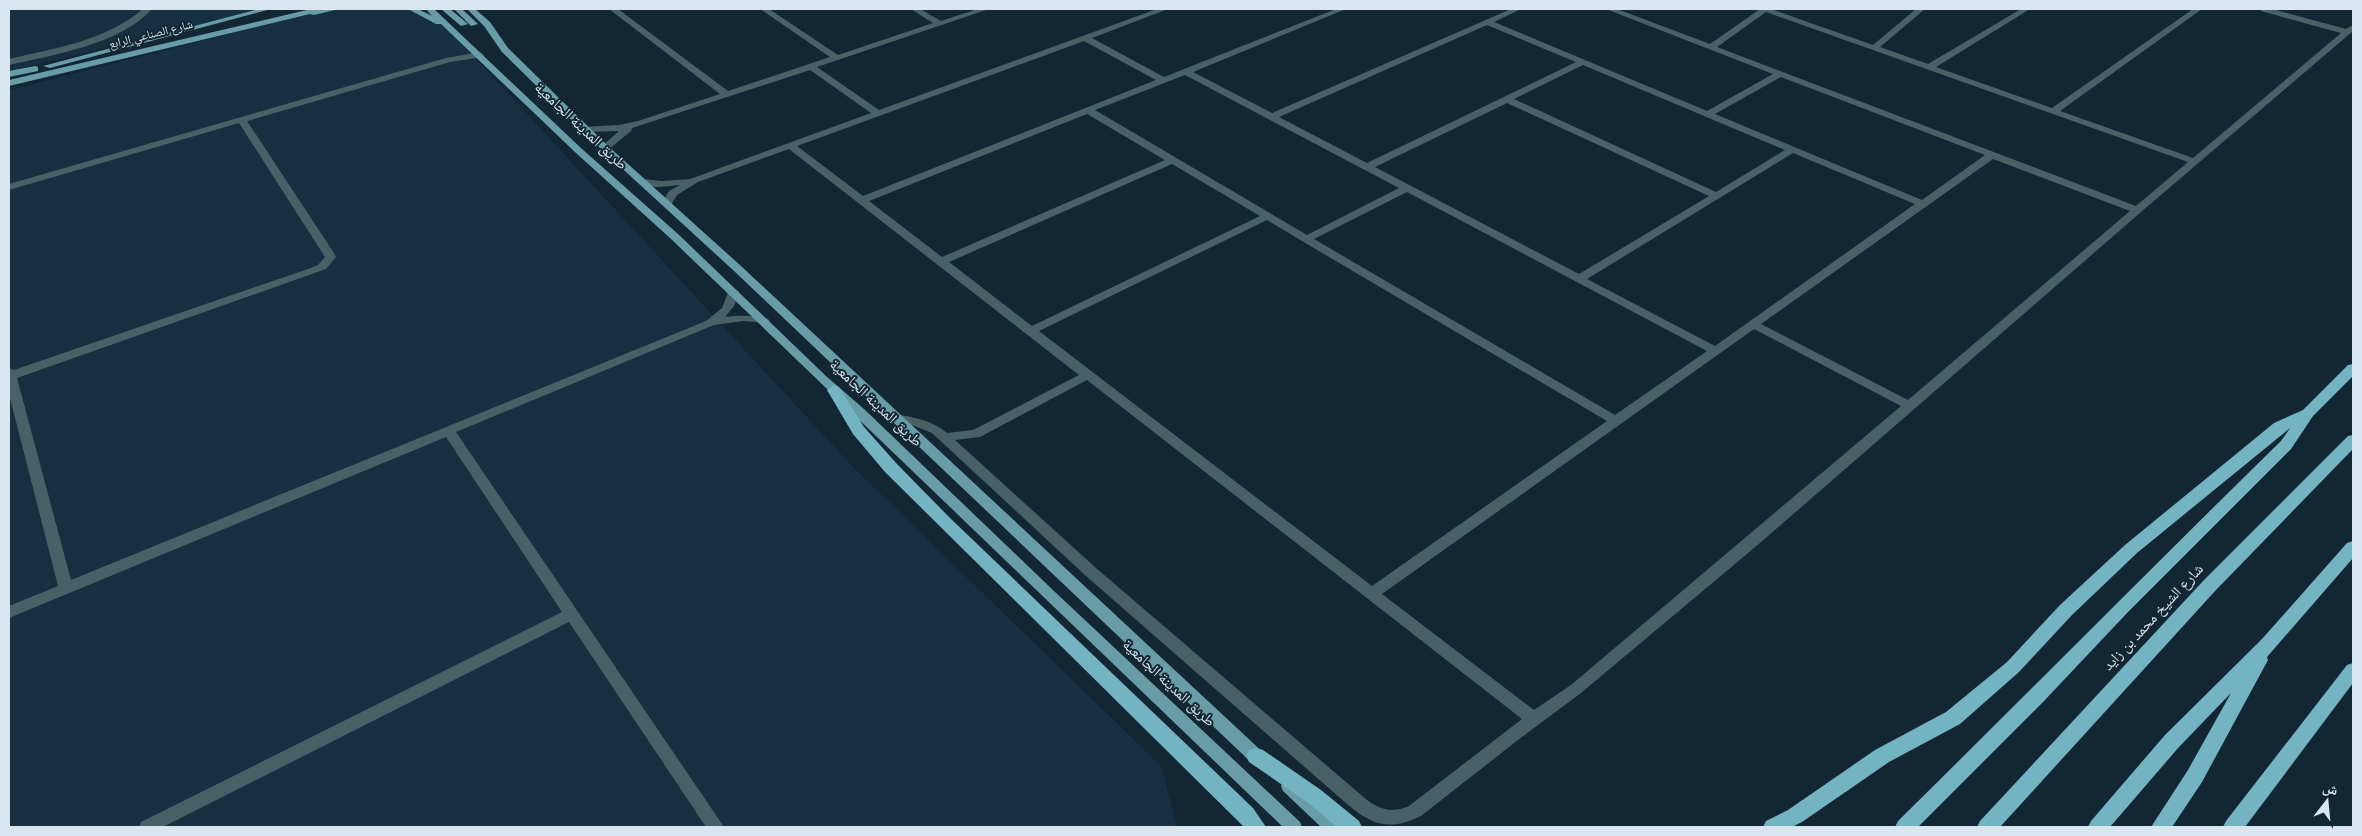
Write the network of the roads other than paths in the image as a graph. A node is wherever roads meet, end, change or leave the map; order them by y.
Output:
1 (148, 9) edge
2 (262, 9) edge
3 (267, 9) edge
4 (287, 9) edge
5 (320, 9) edge
6 (335, 9) edge
7 (412, 9) edge
8 (430, 9) edge
9 (445, 9) edge
10 (458, 9) edge
11 (471, 9) edge
12 (482, 9) edge
13 (764, 9) edge
14 (914, 9) edge
15 (986, 9) edge
16 (1164, 9) edge
17 (1342, 9) edge
18 (1517, 9) edge
19 (1610, 9) edge
20 (1765, 9) edge
21 (1921, 9) edge
22 (2026, 9) edge
23 (2198, 9) edge
24 (2264, 9) edge
25 (616, 10) edge
26 (300, 11) edge
27 (253, 12) junction
28 (1487, 22) junction
29 (940, 24) junction
30 (448, 25) junction
31 (485, 28) junction
32 (217, 30) junction
33 (2350, 30) edge
34 (194, 37) junction
35 (1085, 38) junction
36 (1711, 47) junction
37 (1874, 48) junction
38 (476, 52) junction
39 (837, 58) junction
40 (9, 62) edge
41 (1584, 62) junction
42 (811, 67) junction
43 (1930, 68) junction
44 (1185, 71) junction
45 (1780, 74) junction
46 (9, 75) edge
47 (1163, 80) junction
48 (9, 84) edge
49 (727, 95) junction
50 (1506, 100) junction
51 (1088, 110) junction
52 (2054, 111) junction
53 (877, 113) junction
54 (1708, 114) junction
55 (1271, 117) junction
56 (241, 119) junction
57 (642, 123) junction
58 (586, 129) junction
59 (790, 145) junction
60 (605, 148) junction
61 (1793, 150) junction
62 (1992, 155) junction
63 (1172, 160) junction
64 (2196, 162) junction
65 (1367, 167) junction
66 (695, 180) junction
67 (643, 182) junction
68 (9, 187) edge
69 (1407, 188) junction
70 (1717, 196) junction
71 (862, 200) junction
72 (667, 203) junction
73 (1922, 204) junction
74 (2136, 210) junction
75 (1267, 216) junction
76 (1306, 239) junction
77 (942, 261) junction
78 (1579, 279) junction
79 (733, 292) junction
80 (764, 321) junction
81 (710, 323) junction
82 (1754, 325) junction
83 (1032, 330) junction
84 (1716, 351) junction
85 (2353, 368) edge
86 (9, 374) edge
87 (1088, 375) junction
88 (834, 390) junction
89 (1910, 406) junction
90 (2308, 413) junction
91 (14, 414) edge
92 (895, 418) junction
93 (1617, 422) junction
94 (449, 431) junction
95 (976, 434) junction
96 (944, 436) junction
97 (2353, 440) edge
98 (963, 454) junction
99 (2353, 547) edge
100 (66, 588) junction
101 (1372, 594) junction
102 (9, 612) edge
103 (571, 614) junction
104 (2268, 644) junction
105 (2353, 670) edge
106 (1534, 720) junction
107 (1256, 756) junction
108 (148, 827) edge
109 (715, 827) edge
110 (1256, 827) edge
111 (1294, 827) edge
112 (1332, 827) edge
113 (1352, 827) edge
114 (1773, 827) edge
115 (1905, 827) edge
116 (1987, 827) edge
117 (2098, 827) edge
118 (2161, 827) edge
119 (2234, 827) edge

1 - 40 street
2 - 27 main road
3 - 27 main road, شارع الصناعي الرابع
4 - 32 main road
5 - 26 main road
6 - 34 main road
7 - 30 main road
8 - 30 main road, طريق المدينة الجامعية
9 - 31 main road
10 - 31 main road
11 - 31 main road, طريق المدينة الجامعية
12 - 31 main road
13 - 39 street
14 - 29 street
15 - 29 street
16 - 35 street
17 - 44 street
18 - 28 street
19 - 36 street
20 - 36 street
20 - 37 street
21 - 37 street
22 - 43 street
23 - 52 street
24 - 33 street
25 - 49 street
26 - 32 main road
26 - 34 main road, شارع الصناعي الرابع
27 - 46 main road, شارع الصناعي الرابع
28 - 41 street
28 - 55 street
29 - 39 street
30 - 38 main road, طريق المدينة الجامعية
31 - 58 main road, طريق المدينة الجامعية
32 - 34 main road
33 - 64 street
34 - 48 main road, شارع الصناعي الرابع
35 - 47 street
35 - 53 street
36 - 45 street
37 - 43 street
38 - 56 street
38 - 79 main road, طريق المدينة الجامعية
39 - 42 street
41 - 50 street
41 - 54 street
42 - 49 street
42 - 53 street
43 - 52 street
44 - 47 street
44 - 55 street
45 - 54 street
45 - 62 street
47 - 51 street
49 - 57 street
50 - 65 street
50 - 70 street
51 - 63 street
51 - 71 street
52 - 64 street
53 - 59 street
54 - 61 street
55 - 65 street
56 - 68 street
56 - 86 street
57 - 58 street
57 - 60 street
58 - 60 main road, طريق المدينة الجامعية
59 - 66 street
59 - 71 street
60 - 67 main road, طريق المدينة الجامعية
61 - 70 street
61 - 73 street
62 - 73 street
62 - 74 street
63 - 75 street
63 - 77 street
64 - 74 street
65 - 69 street
66 - 67 street
66 - 72 street
67 - 72 main road, طريق المدينة الجامعية
69 - 76 street
69 - 78 street
70 - 78 street
71 - 77 street
72 - 92 main road, طريق المدينة الجامعية
73 - 82 street
74 - 89 street
75 - 76 street
75 - 83 street
76 - 93 street
77 - 83 street
78 - 84 street
79 - 80 main road, طريق المدينة الجامعية
79 - 81 street
80 - 81 street
80 - 88 main road, طريق المدينة الجامعية
81 - 94 street
82 - 84 street
82 - 89 street
83 - 87 street
84 - 93 street
85 - 90 highway
86 - 91 street
87 - 95 street
87 - 101 street
88 - 110 highway
88 - 111 main road, طريق المدينة الجامعية
89 - 106 street
90 - 114 highway
90 - 115 highway
91 - 100 street
92 - 96 street
92 - 107 main road, طريق المدينة الجامعية
93 - 101 street
94 - 100 street
94 - 103 street
95 - 96 street
95 - 98 street
96 - 98 street
97 - 116 highway, شارع الشيخ محمد بن زايد
98 - 106 street
99 - 104 highway
100 - 102 street
101 - 106 street
103 - 108 street
103 - 109 street
104 - 117 highway
104 - 118 highway
105 - 119 highway
107 - 112 main road, طريق المدينة الجامعية
107 - 113 highway

